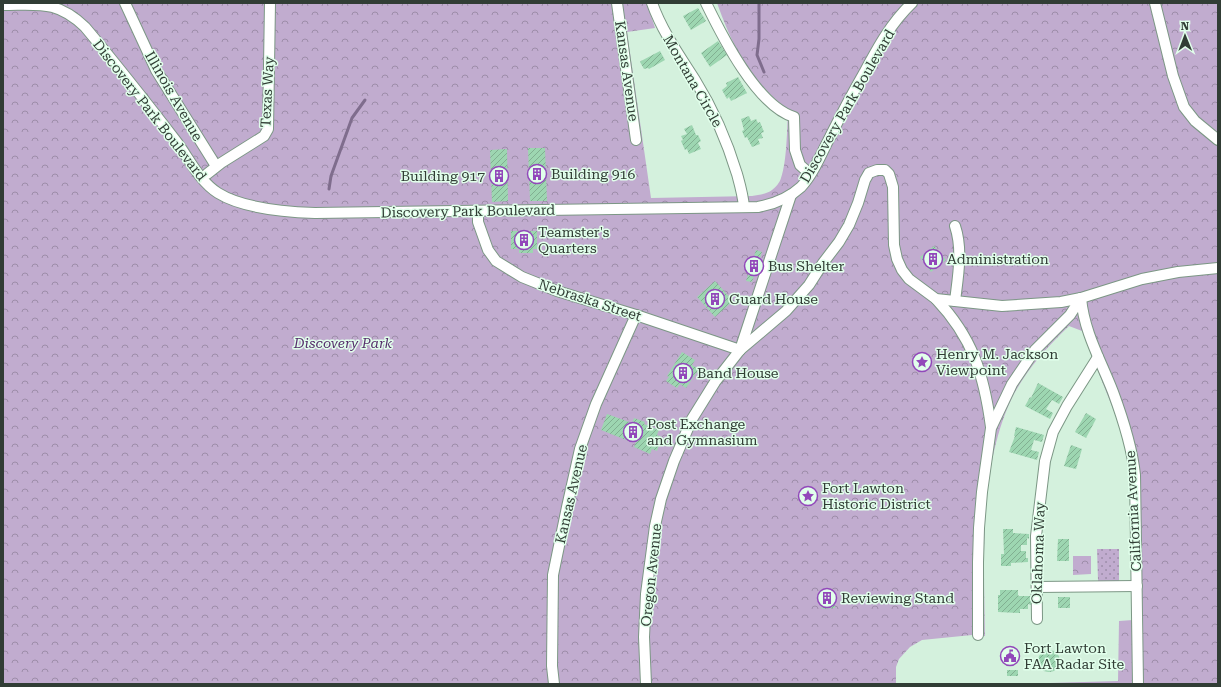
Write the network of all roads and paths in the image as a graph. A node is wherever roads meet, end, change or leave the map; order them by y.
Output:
1 (125, 3) edge
2 (270, 3) edge
3 (617, 3) edge
4 (652, 3) edge
5 (706, 3) edge
6 (912, 3) edge
7 (1155, 3) edge
8 (3, 5) edge
9 (636, 140) dead end
10 (1218, 140) edge
11 (216, 166) junction
12 (208, 174) dead end
13 (810, 174) junction
14 (792, 195) junction
15 (744, 207) junction
16 (478, 211) junction
17 (955, 226) dead end
18 (1218, 268) edge
19 (1081, 298) junction
20 (936, 299) junction
21 (956, 301) junction
22 (636, 315) junction
23 (740, 350) junction
24 (1098, 357) junction
25 (991, 428) junction
26 (1137, 586) junction
27 (1037, 587) junction
28 (1037, 619) dead end
29 (978, 635) dead end
30 (554, 684) edge
31 (646, 684) edge
32 (1138, 684) edge

1 - 11 street, Illinois Avenue
2 - 11 street, Texas Way
3 - 9 street, Kansas Avenue
4 - 15 street, Montana Circle
5 - 13 street
6 - 13 street, Discovery Park Boulevard
7 - 10 street
8 - 16 street, Discovery Park Boulevard
11 - 12 street, Texas Way
13 - 14 street, Discovery Park Boulevard
14 - 15 street, Discovery Park Boulevard
14 - 23 street
15 - 16 street, Discovery Park Boulevard
16 - 22 street, Nebraska Street
17 - 21 street
18 - 19 street
19 - 21 street
19 - 24 street, California Avenue
19 - 25 street
20 - 21 street
20 - 23 street, Oregon Avenue
20 - 25 street
22 - 23 street, Nebraska Street
22 - 30 street, Kansas Avenue
23 - 31 street, Oregon Avenue
24 - 26 street, California Avenue
24 - 27 street, Oklahoma Way
25 - 29 street
26 - 27 street
26 - 32 street, California Avenue
27 - 28 street, Oklahoma Way

